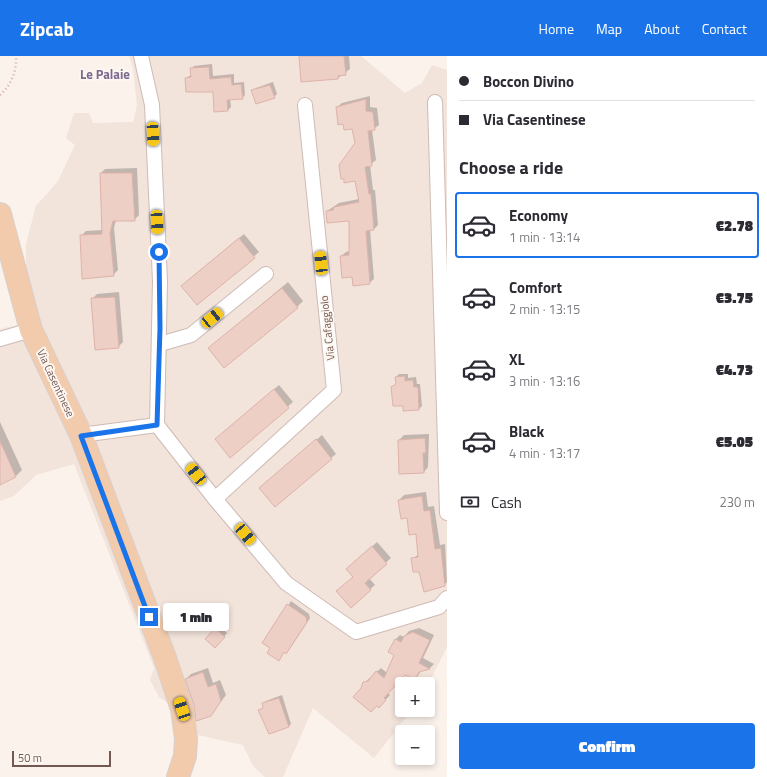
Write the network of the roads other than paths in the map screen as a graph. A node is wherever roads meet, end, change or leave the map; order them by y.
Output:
1 (140, 56) edge
2 (435, 102) dead end
3 (305, 105) dead end
4 (0, 214) edge
5 (266, 274) dead end
6 (31, 330) junction
7 (0, 339) edge
8 (160, 344) junction
9 (157, 425) junction
10 (81, 436) junction
11 (215, 498) junction
12 (447, 513) edge
13 (447, 598) edge
14 (178, 777) edge

1 - 8 street
2 - 12 street
3 - 11 street, Via Cafaggiolo
4 - 6 main road, Via Casentinese
5 - 8 street
6 - 7 street
6 - 10 main road, Via Casentinese
8 - 9 street
9 - 10 street
9 - 11 street
10 - 14 main road, Via Casentinese
11 - 13 street

